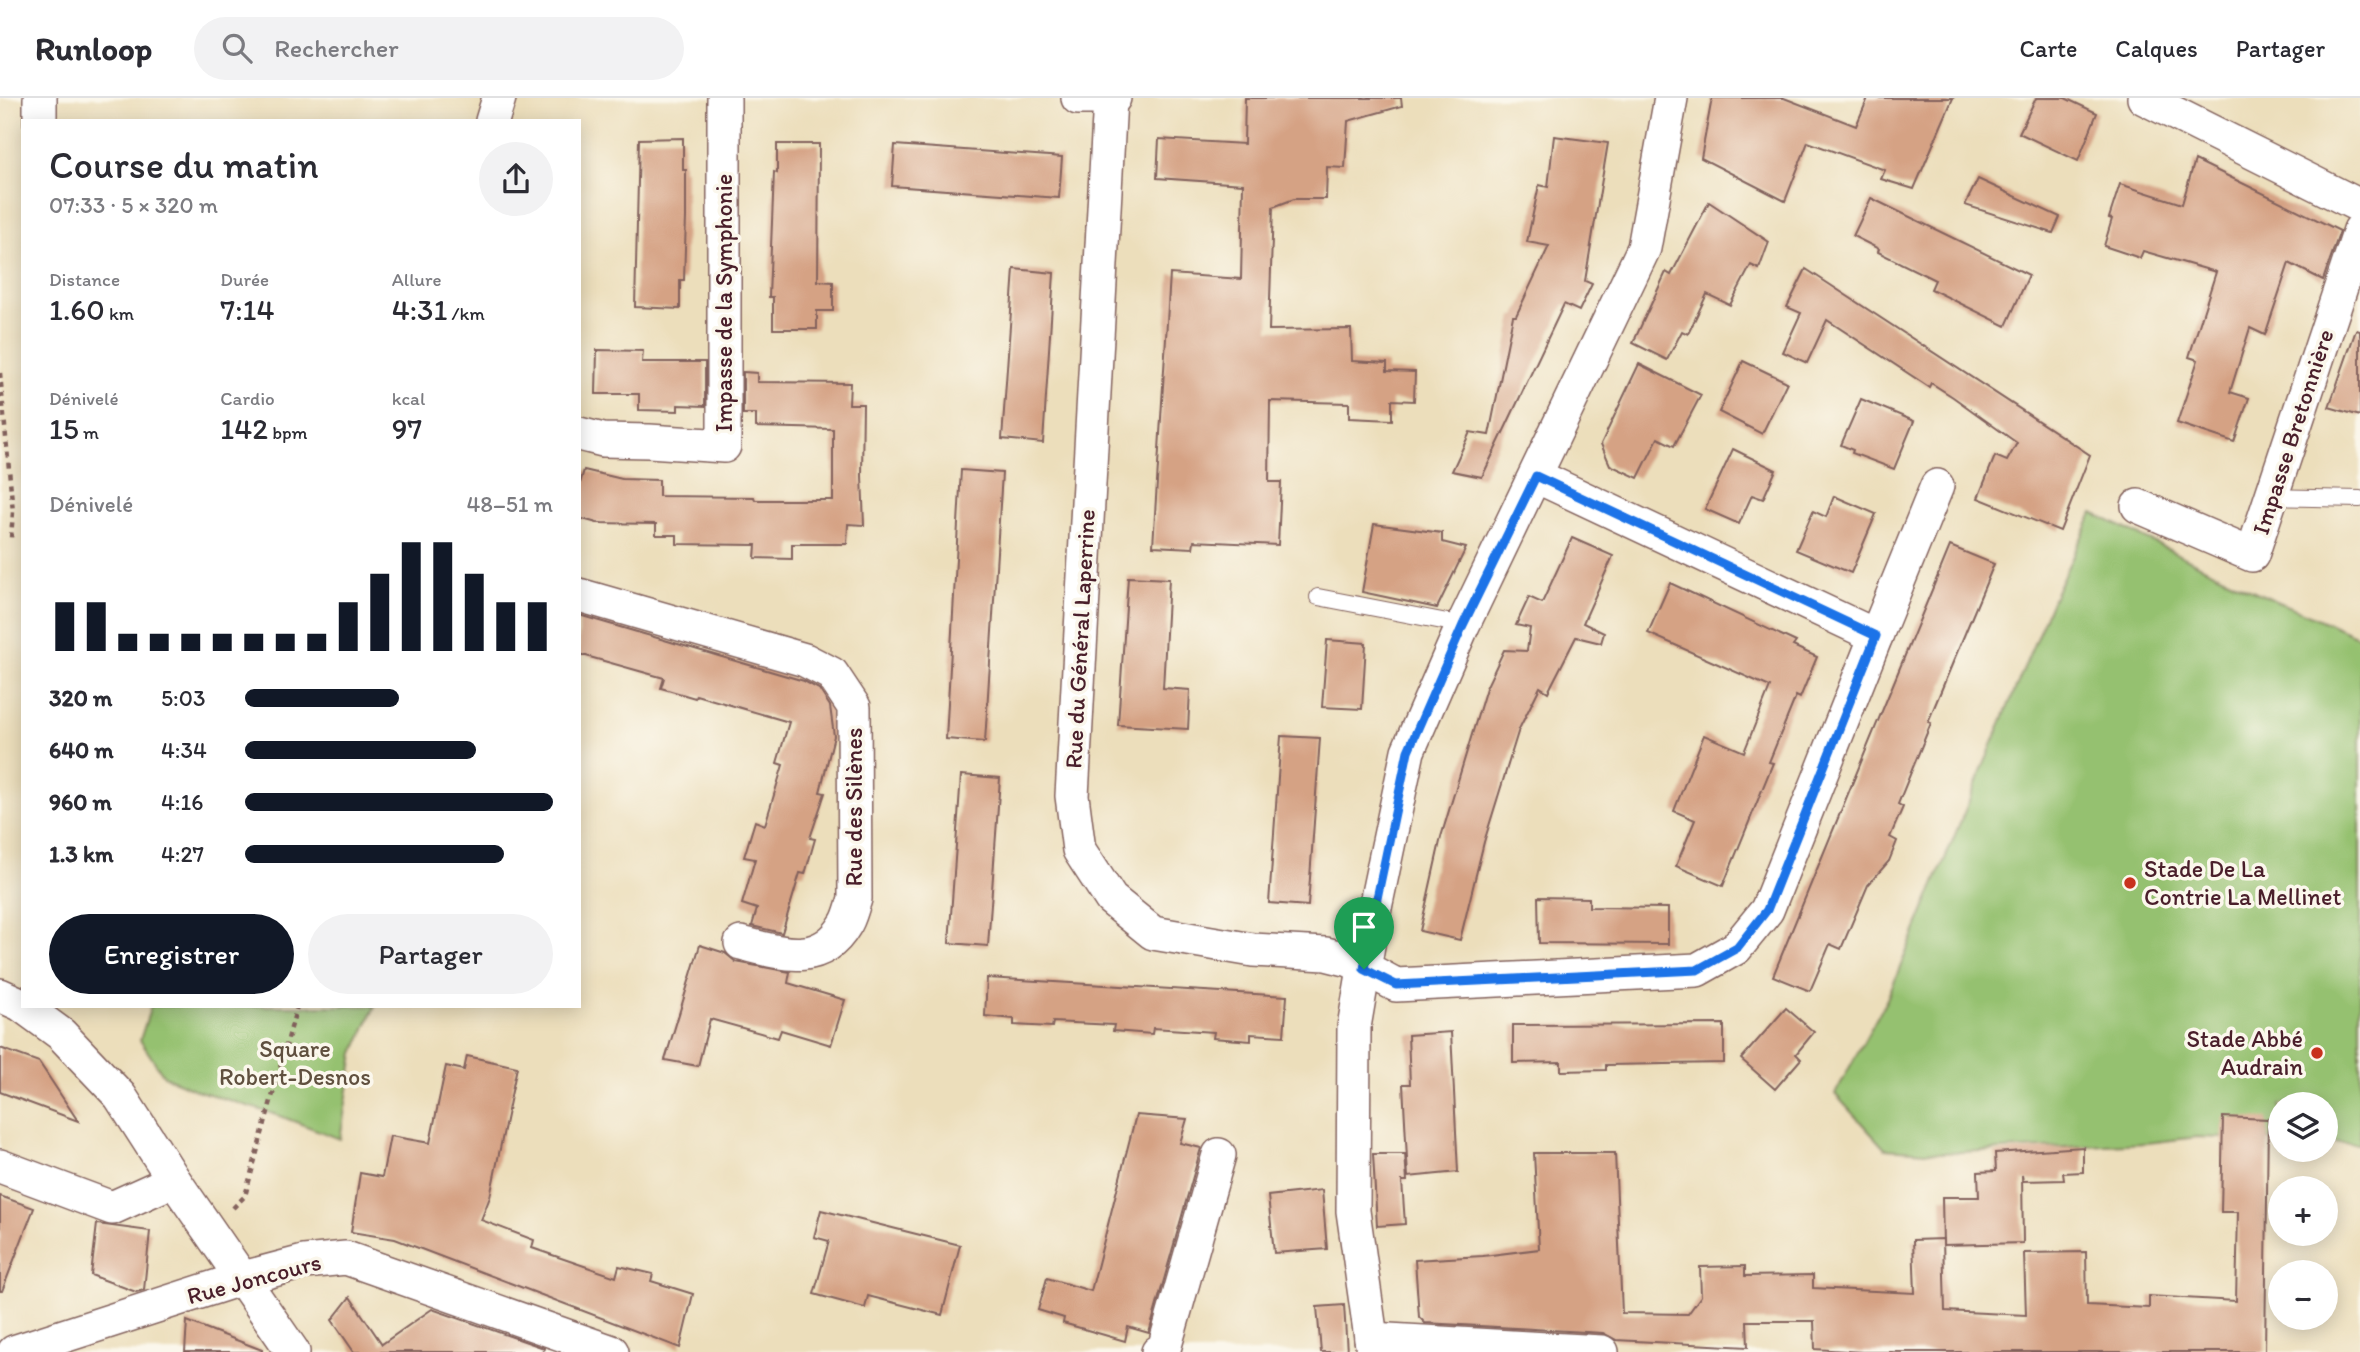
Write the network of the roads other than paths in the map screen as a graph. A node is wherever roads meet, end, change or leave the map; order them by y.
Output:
1 (40, 98) edge
2 (499, 98) edge
3 (724, 98) edge
4 (1101, 98) edge
5 (1671, 98) edge
6 (2155, 101) edge
7 (40, 119) edge
8 (493, 119) edge
9 (2360, 206) edge
10 (2360, 230) edge
11 (581, 434) edge
12 (1536, 476) junction
13 (1937, 486) dead end
14 (2271, 497) junction
15 (2360, 499) edge
16 (2138, 506) dead end
17 (581, 597) edge
18 (1318, 597) dead end
19 (1463, 625) junction
20 (1876, 636) junction
21 (741, 943) dead end
22 (1364, 969) junction
23 (0, 995) edge
24 (21, 1005) edge
25 (25, 1008) edge
26 (1219, 1155) dead end
27 (0, 1166) edge
28 (174, 1180) junction
29 (243, 1278) junction
30 (1372, 1346) edge
31 (14, 1352) edge
32 (293, 1352) edge
33 (612, 1352) edge
34 (1158, 1352) edge
35 (1602, 1352) edge

1 - 7 street
2 - 8 street
3 - 11 street, Impasse de la Symphonie
4 - 22 street, Rue du Général Laperrine
5 - 12 street
6 - 9 street
10 - 14 street, Impasse Bretonnière
12 - 19 street
12 - 20 street
13 - 20 street, Rue du Général Laperrine
14 - 15 lane
14 - 16 street, Impasse Bretonnière
17 - 21 street, Rue des Silènes
18 - 19 lane
19 - 22 street
20 - 22 street, Rue du Général Laperrine
22 - 30 street
23 - 24 street
25 - 28 street
26 - 34 street
27 - 28 street
28 - 29 street
29 - 31 street, Rue Joncours
29 - 32 street
29 - 33 street, Rue Joncours
30 - 35 street

